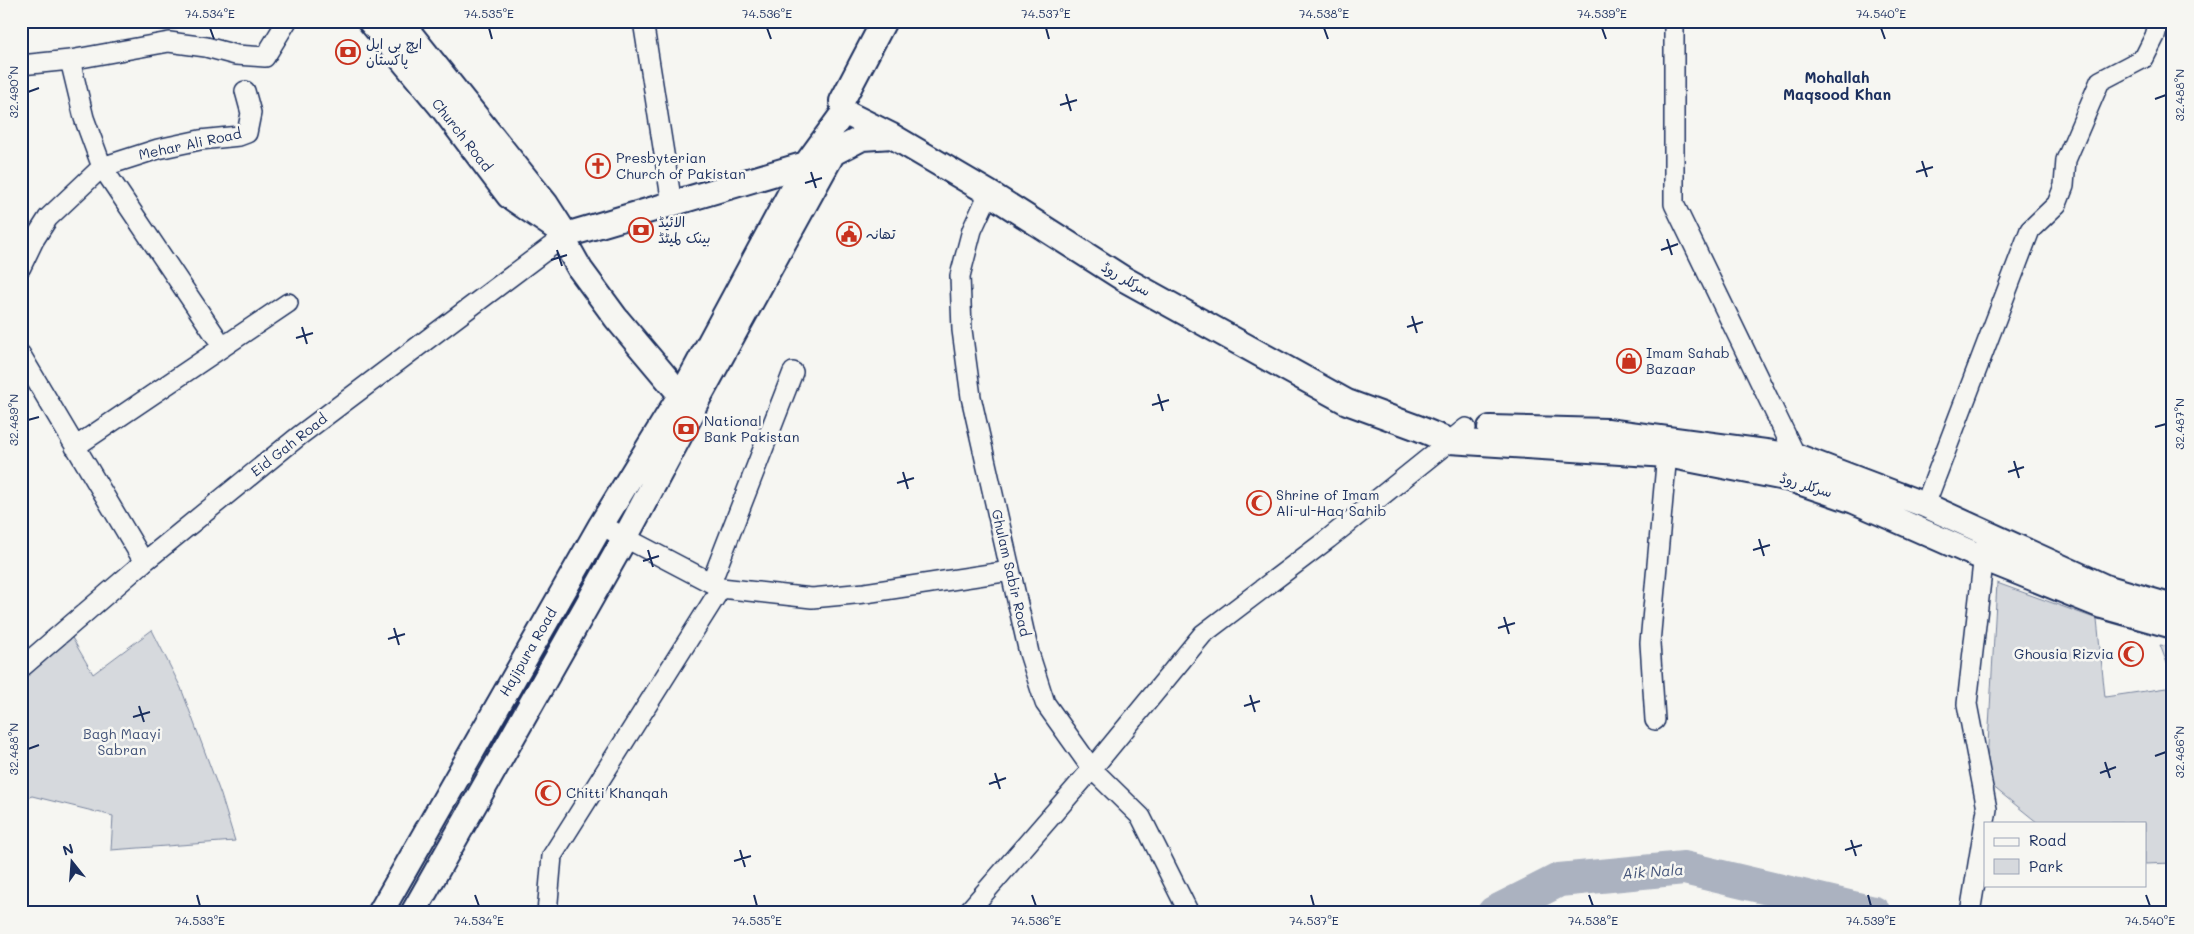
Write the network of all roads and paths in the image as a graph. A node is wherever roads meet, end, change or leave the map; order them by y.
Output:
1 (288, 21) edge
2 (370, 21) edge
3 (400, 21) edge
4 (644, 21) edge
5 (884, 21) edge
6 (1674, 21) edge
7 (2159, 21) edge
8 (70, 60) junction
9 (21, 65) edge
10 (245, 91) dead end
11 (844, 112) junction
12 (892, 136) junction
13 (806, 164) junction
14 (102, 167) junction
15 (989, 193) junction
16 (672, 204) junction
17 (566, 235) junction
18 (21, 267) edge
19 (288, 303) dead end
20 (223, 347) junction
21 (21, 355) edge
22 (793, 372) dead end
23 (687, 402) junction
24 (1458, 434) junction
25 (1668, 446) junction
26 (75, 447) junction
27 (1796, 456) junction
28 (1925, 505) junction
29 (601, 525) junction
30 (1986, 533) junction
31 (625, 538) junction
32 (1983, 558) junction
33 (144, 562) junction
34 (1010, 571) junction
35 (716, 585) junction
36 (2173, 607) edge
37 (2173, 626) edge
38 (21, 668) edge
39 (1655, 720) dead end
40 (1092, 768) junction
41 (1986, 822) edge
42 (1984, 833) edge
43 (380, 913) edge
44 (413, 913) edge
45 (548, 913) edge
46 (967, 913) edge
47 (1189, 913) edge
48 (1970, 913) edge

1 - 8 street
2 - 17 main road, Church Road
3 - 17 main road, Church Road
4 - 16 street
5 - 11 main road
6 - 27 street
7 - 28 street
8 - 9 street
8 - 14 street
10 - 14 street, Mehar Ali Road
11 - 12 main road, سرکلر روڈ
11 - 13 main road
12 - 15 main road, سرکلر روڈ
12 - 23 main road
13 - 16 main road
13 - 23 main road
14 - 18 street, Mehar Ali Road
14 - 20 street
15 - 24 main road, سرکلر روڈ
15 - 34 street, Ghulam Sabir Road
16 - 17 main road
17 - 23 main road, Church Road
17 - 33 street, Eid Gah Road
19 - 20 street
20 - 26 street
21 - 26 street
22 - 35 street
23 - 29 main road, Hajipura Road
23 - 31 main road
24 - 25 main road, سرکلر روڈ
24 - 40 street
25 - 27 main road, سرکلر روڈ
25 - 32 main road, سرکلر روڈ
25 - 39 street
26 - 33 street
27 - 28 main road, سرکلر روڈ
28 - 30 main road, سرکلر روڈ
29 - 31 street
29 - 43 main road, Hajipura Road
30 - 32 street
30 - 36 main road, سرکلر روڈ
31 - 35 street
31 - 44 main road
32 - 37 main road, سرکلر روڈ
32 - 41 street
33 - 38 street, Eid Gah Road
34 - 35 street
34 - 40 street, Ghulam Sabir Road
35 - 45 street
40 - 46 street
40 - 47 street, Ghulam Sabir Road
42 - 48 street

